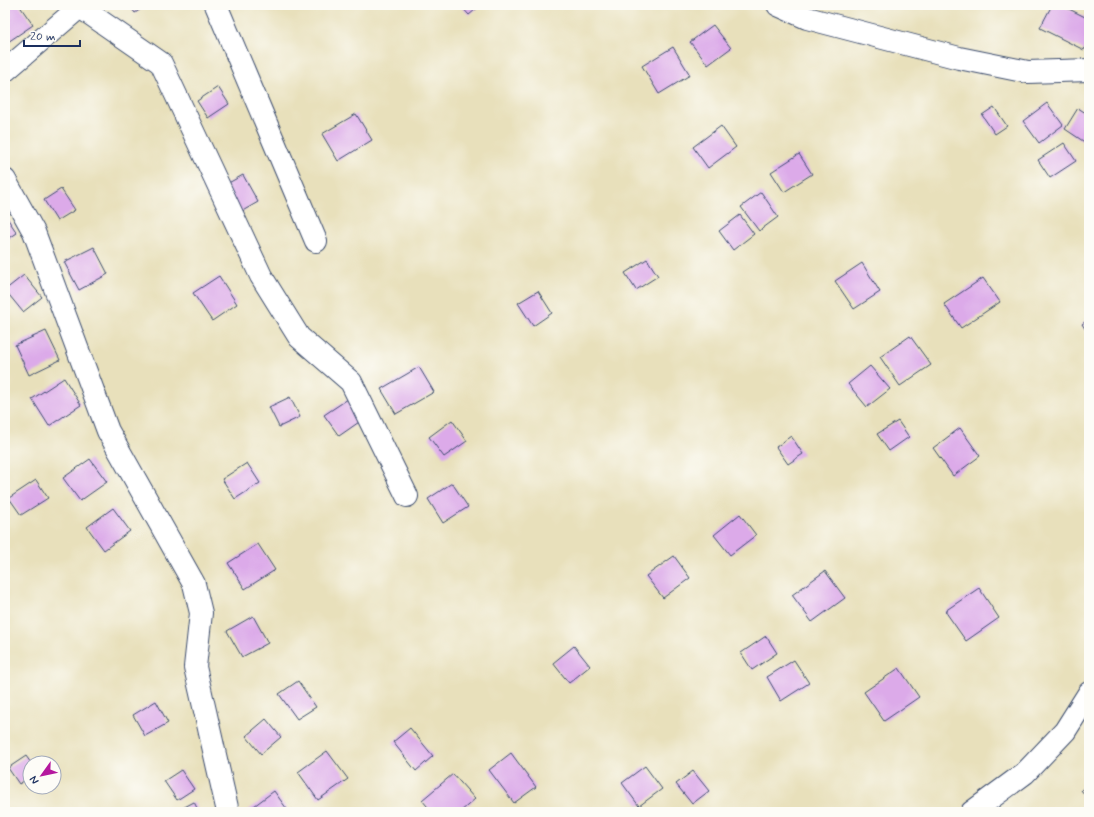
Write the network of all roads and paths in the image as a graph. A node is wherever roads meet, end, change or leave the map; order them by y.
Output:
1 (216, 5) edge
2 (778, 5) edge
3 (81, 6) edge
4 (1089, 70) edge
5 (5, 71) edge
6 (5, 180) edge
7 (316, 241) dead end
8 (407, 496) dead end
9 (1089, 693) edge
10 (228, 812) edge
11 (972, 812) edge

1 - 7 street
2 - 4 street
3 - 5 street
3 - 8 street
6 - 10 street
9 - 11 street

